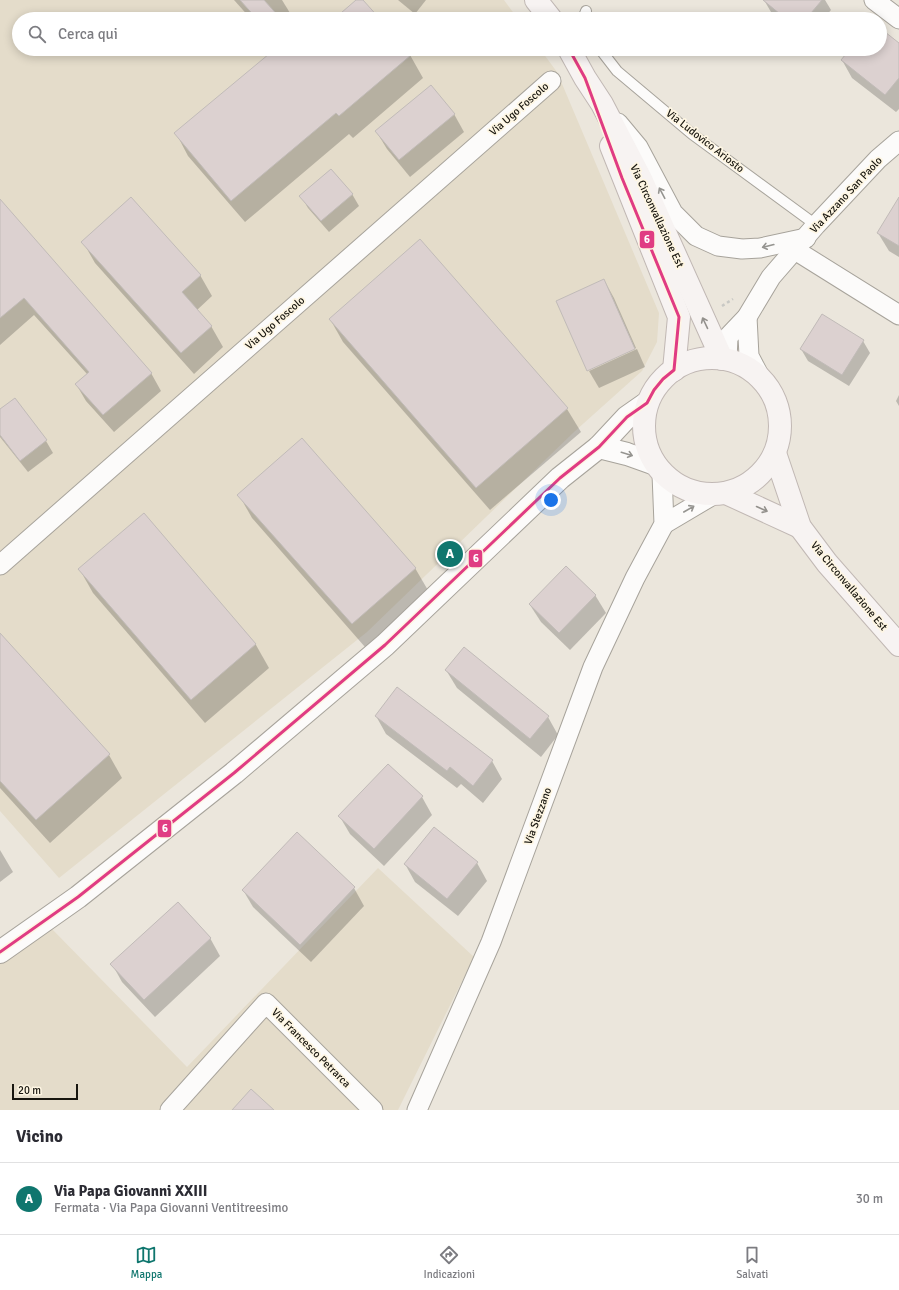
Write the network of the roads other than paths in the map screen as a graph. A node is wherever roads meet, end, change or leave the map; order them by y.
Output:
1 (536, 0) edge
2 (874, 0) edge
3 (545, 12) edge
4 (899, 19) edge
5 (573, 56) edge
6 (605, 56) edge
7 (585, 78) junction
8 (551, 81) dead end
9 (602, 104) junction
10 (899, 141) edge
11 (806, 237) junction
12 (899, 315) edge
13 (747, 317) junction
14 (725, 359) junction
15 (674, 370) junction
16 (760, 377) junction
17 (647, 403) junction
18 (599, 447) junction
19 (775, 453) junction
20 (659, 469) junction
21 (720, 494) junction
22 (664, 524) junction
23 (800, 527) junction
24 (0, 565) edge
25 (899, 645) edge
26 (0, 952) edge
27 (170, 1110) edge
28 (372, 1110) edge
29 (417, 1110) edge

1 - 3 main road
2 - 4 street
5 - 7 main road, Via Circonvallazione Est
6 - 11 lane, Via Ludovico Ariosto
7 - 9 main road, Via Circonvallazione Est
7 - 15 main road, Via Circonvallazione Est
8 - 24 street, Via Ugo Foscolo
11 -> 9 street
14 -> 9 main road, Via Circonvallazione Est
10 - 11 street, Via Azzano San Paolo
11 - 12 street
11 - 13 street, Via Azzano San Paolo
13 - 14 street, Via Azzano San Paolo
13 - 16 street
14 - 15 main road
14 - 16 main road
15 - 17 main road
16 - 19 main road
17 - 18 street
17 - 20 main road
18 -> 20 street
18 - 26 street
19 - 21 main road
19 - 23 main road, Via Circonvallazione Est
20 - 21 main road
20 - 22 street
22 -> 21 street
21 -> 23 main road, Via Circonvallazione Est
22 - 29 street, Via Stezzano
23 - 25 main road, Via Circonvallazione Est
27 - 28 street, Via Francesco Petrarca

